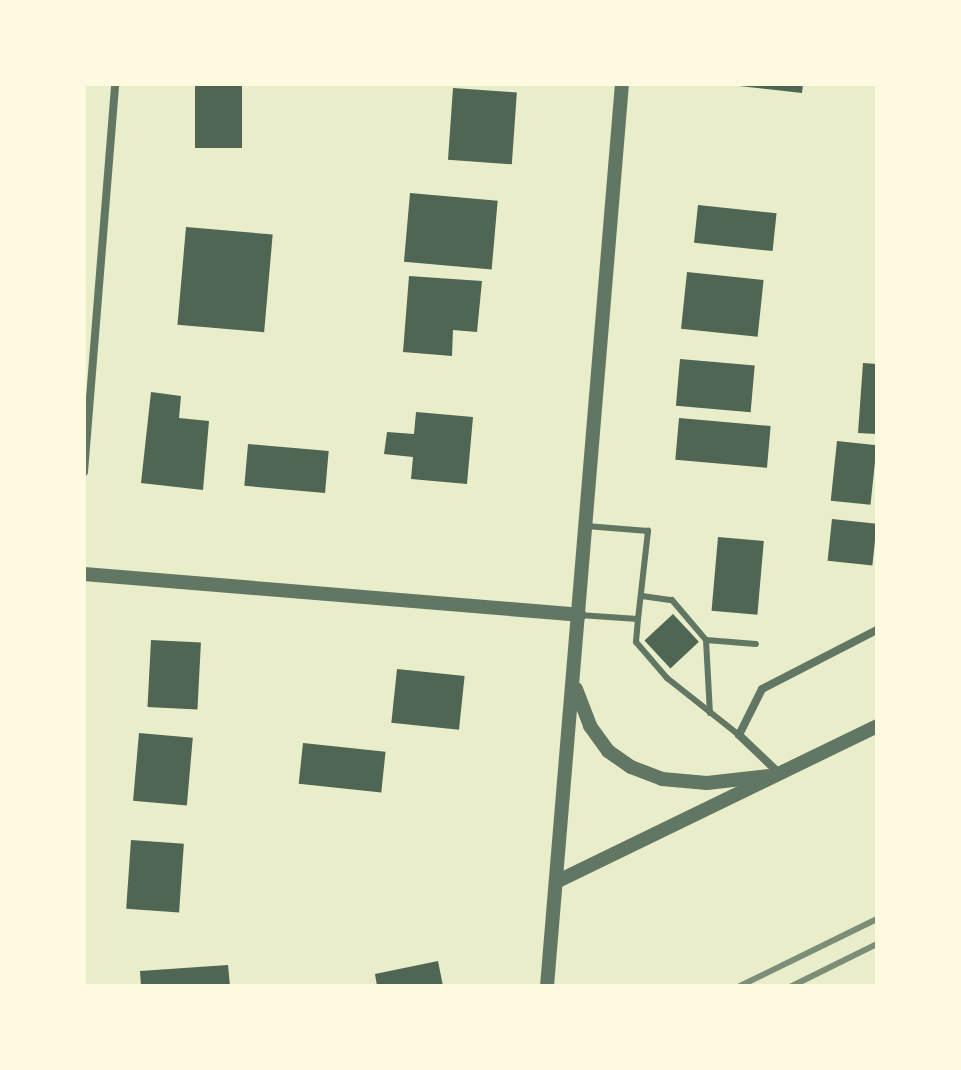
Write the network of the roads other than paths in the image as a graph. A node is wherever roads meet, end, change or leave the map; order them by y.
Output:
1 (115, 84) edge
2 (622, 84) edge
3 (84, 472) edge
4 (586, 526) junction
5 (84, 574) edge
6 (642, 596) junction
7 (579, 615) junction
8 (638, 619) junction
9 (877, 630) edge
10 (706, 640) junction
11 (756, 644) dead end
12 (574, 683) junction
13 (710, 713) junction
14 (877, 726) edge
15 (739, 735) junction
16 (781, 775) junction
17 (558, 881) junction
18 (547, 986) edge

1 - 3 street
2 - 4 street
4 - 6 lane
4 - 7 street
5 - 7 street
6 - 8 lane
6 - 10 lane
7 - 8 lane
7 - 12 street
8 - 13 lane
9 - 15 street
10 - 11 lane
10 - 13 lane
12 - 16 street
12 - 17 street
13 - 15 lane
14 - 16 street
15 - 16 street
16 - 17 street
17 - 18 street

